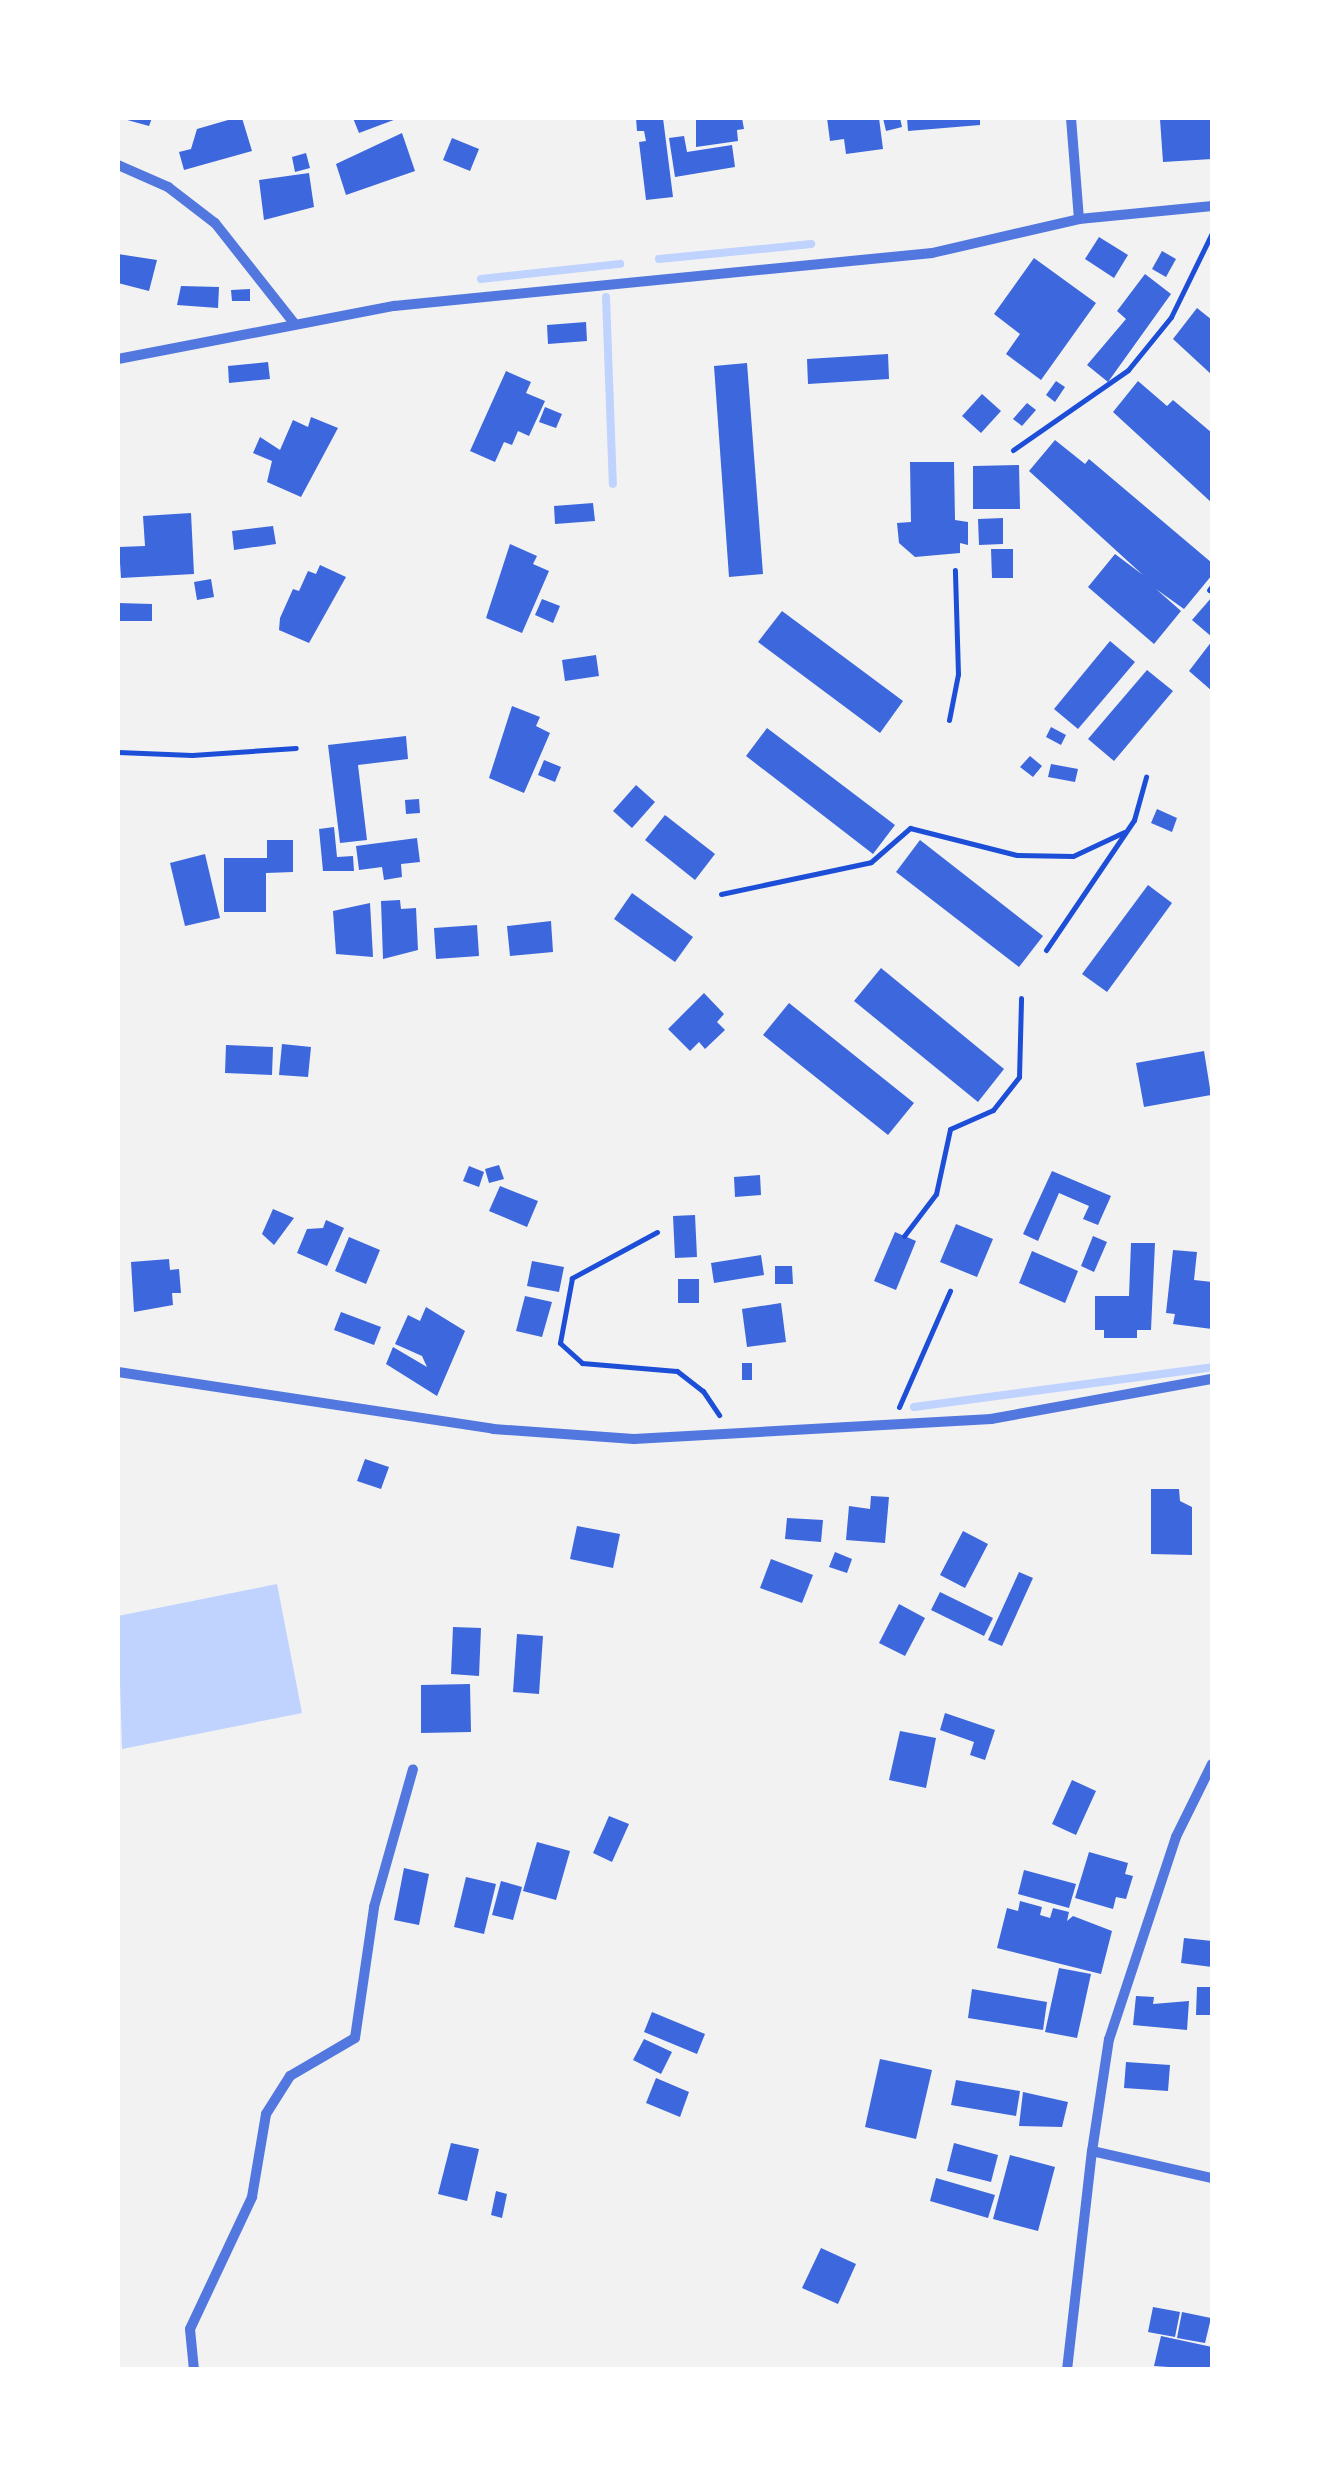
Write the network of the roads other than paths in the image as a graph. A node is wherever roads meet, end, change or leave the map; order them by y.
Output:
1 (1071, 118) edge
2 (118, 165) edge
3 (1212, 206) edge
4 (1079, 219) junction
5 (294, 324) junction
6 (118, 360) edge
7 (118, 1372) edge
8 (1212, 1379) edge
9 (1212, 1764) edge
10 (413, 1769) dead end
11 (1092, 2151) junction
12 (1212, 2178) edge
13 (194, 2370) edge
14 (1068, 2370) edge

1 - 4 street
2 - 5 street
3 - 4 street
4 - 5 street
5 - 6 street
7 - 8 street
9 - 11 street
10 - 13 street
11 - 12 street
11 - 14 street

